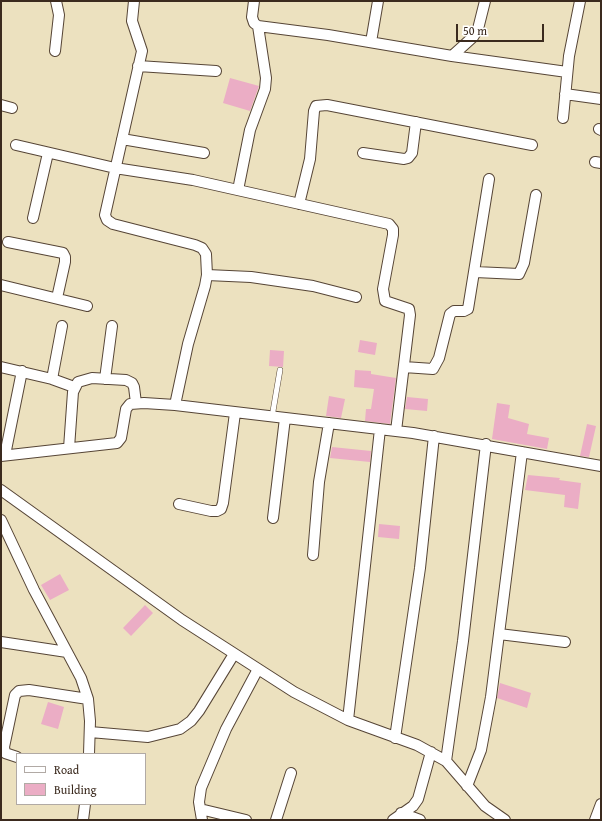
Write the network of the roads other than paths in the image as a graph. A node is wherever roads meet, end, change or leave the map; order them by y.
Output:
1 (56, 1) edge
2 (134, 1) edge
3 (254, 1) edge
4 (378, 1) edge
5 (485, 1) edge
6 (580, 1) edge
7 (258, 26) junction
8 (371, 42) junction
9 (55, 51) dead end
10 (452, 56) junction
11 (138, 66) junction
12 (216, 71) dead end
13 (567, 72) junction
14 (565, 94) junction
15 (601, 99) edge
16 (1, 105) edge
17 (12, 108) dead end
18 (563, 118) dead end
19 (416, 122) junction
20 (122, 138) junction
21 (16, 145) dead end
22 (532, 145) dead end
23 (48, 153) junction
24 (204, 153) dead end
25 (363, 153) dead end
26 (115, 168) junction
27 (489, 179) dead end
28 (238, 190) junction
29 (536, 194) dead end
30 (299, 204) junction
31 (33, 218) dead end
32 (8, 242) dead end
33 (475, 272) junction
34 (207, 275) junction
35 (1, 285) edge
36 (356, 296) dead end
37 (56, 298) junction
38 (87, 306) dead end
39 (62, 326) dead end
40 (112, 326) dead end
41 (1, 367) edge
42 (404, 367) junction
43 (280, 370) dead end
44 (22, 371) junction
45 (52, 379) junction
46 (105, 379) junction
47 (74, 387) junction
48 (136, 403) junction
49 (175, 405) junction
50 (235, 413) junction
51 (272, 417) junction
52 (285, 418) junction
53 (329, 423) junction
54 (380, 429) junction
55 (396, 431) junction
56 (434, 436) junction
57 (486, 444) junction
58 (69, 448) junction
59 (522, 452) junction
60 (3, 455) edge
61 (601, 466) edge
62 (1, 490) edge
63 (179, 504) dead end
64 (273, 518) dead end
65 (1, 520) edge
66 (313, 555) dead end
67 (499, 634) junction
68 (1, 642) edge
69 (565, 642) dead end
70 (67, 652) junction
71 (234, 654) junction
72 (258, 669) junction
73 (88, 699) junction
74 (348, 720) junction
75 (90, 732) junction
76 (395, 738) junction
77 (431, 752) junction
78 (89, 753) edge
79 (16, 758) edge
80 (446, 761) junction
81 (291, 773) dead end
82 (468, 786) junction
83 (601, 804) edge
84 (86, 805) edge
85 (200, 809) junction
86 (401, 813) junction
87 (83, 820) edge
88 (202, 820) edge
89 (246, 820) edge
90 (276, 820) edge
91 (393, 820) edge
92 (420, 820) edge
93 (505, 820) edge
94 (595, 820) edge

1 - 9 street
2 - 11 street
3 - 7 street
4 - 8 street
5 - 10 street
6 - 13 street
7 - 8 street
7 - 28 street
8 - 10 street
10 - 13 street
11 - 12 street
11 - 20 street
13 - 14 street
14 - 15 street
14 - 18 street
16 - 17 street
19 - 22 street
19 - 25 street
19 - 30 street
20 - 24 street
20 - 26 street
21 - 23 street
23 - 26 street
23 - 31 street
26 - 28 street
26 - 34 street
27 - 33 street
28 - 30 street
29 - 33 street
30 - 42 street
32 - 37 street
33 - 42 street
34 - 36 street
34 - 49 street
35 - 37 street
37 - 38 street
39 - 45 street
40 - 46 street
41 - 44 street
42 - 55 street
43 - 51 lane
44 - 45 street
44 - 60 street
45 - 47 street
46 - 47 street
46 - 48 street
47 - 58 street
48 - 49 street
48 - 58 street
49 - 50 street
50 - 51 street
50 - 63 street
51 - 52 street
52 - 53 street
52 - 64 street
53 - 54 street
53 - 66 street
54 - 55 street
54 - 74 street
55 - 56 street
56 - 57 street
56 - 76 street
57 - 59 street
57 - 80 street
58 - 60 street
59 - 61 street
59 - 67 street
62 - 71 street
65 - 70 street
67 - 69 street
67 - 82 street
68 - 70 street
70 - 73 street
71 - 72 street
71 - 75 street
72 - 74 street
72 - 85 street
73 - 75 street
73 - 79 street
74 - 76 street
75 - 78 street
76 - 77 street
77 - 80 street
77 - 86 street
80 - 82 street
81 - 90 street
82 - 93 street
83 - 94 street
84 - 87 street
85 - 88 street
85 - 89 street
86 - 91 street
86 - 92 street

